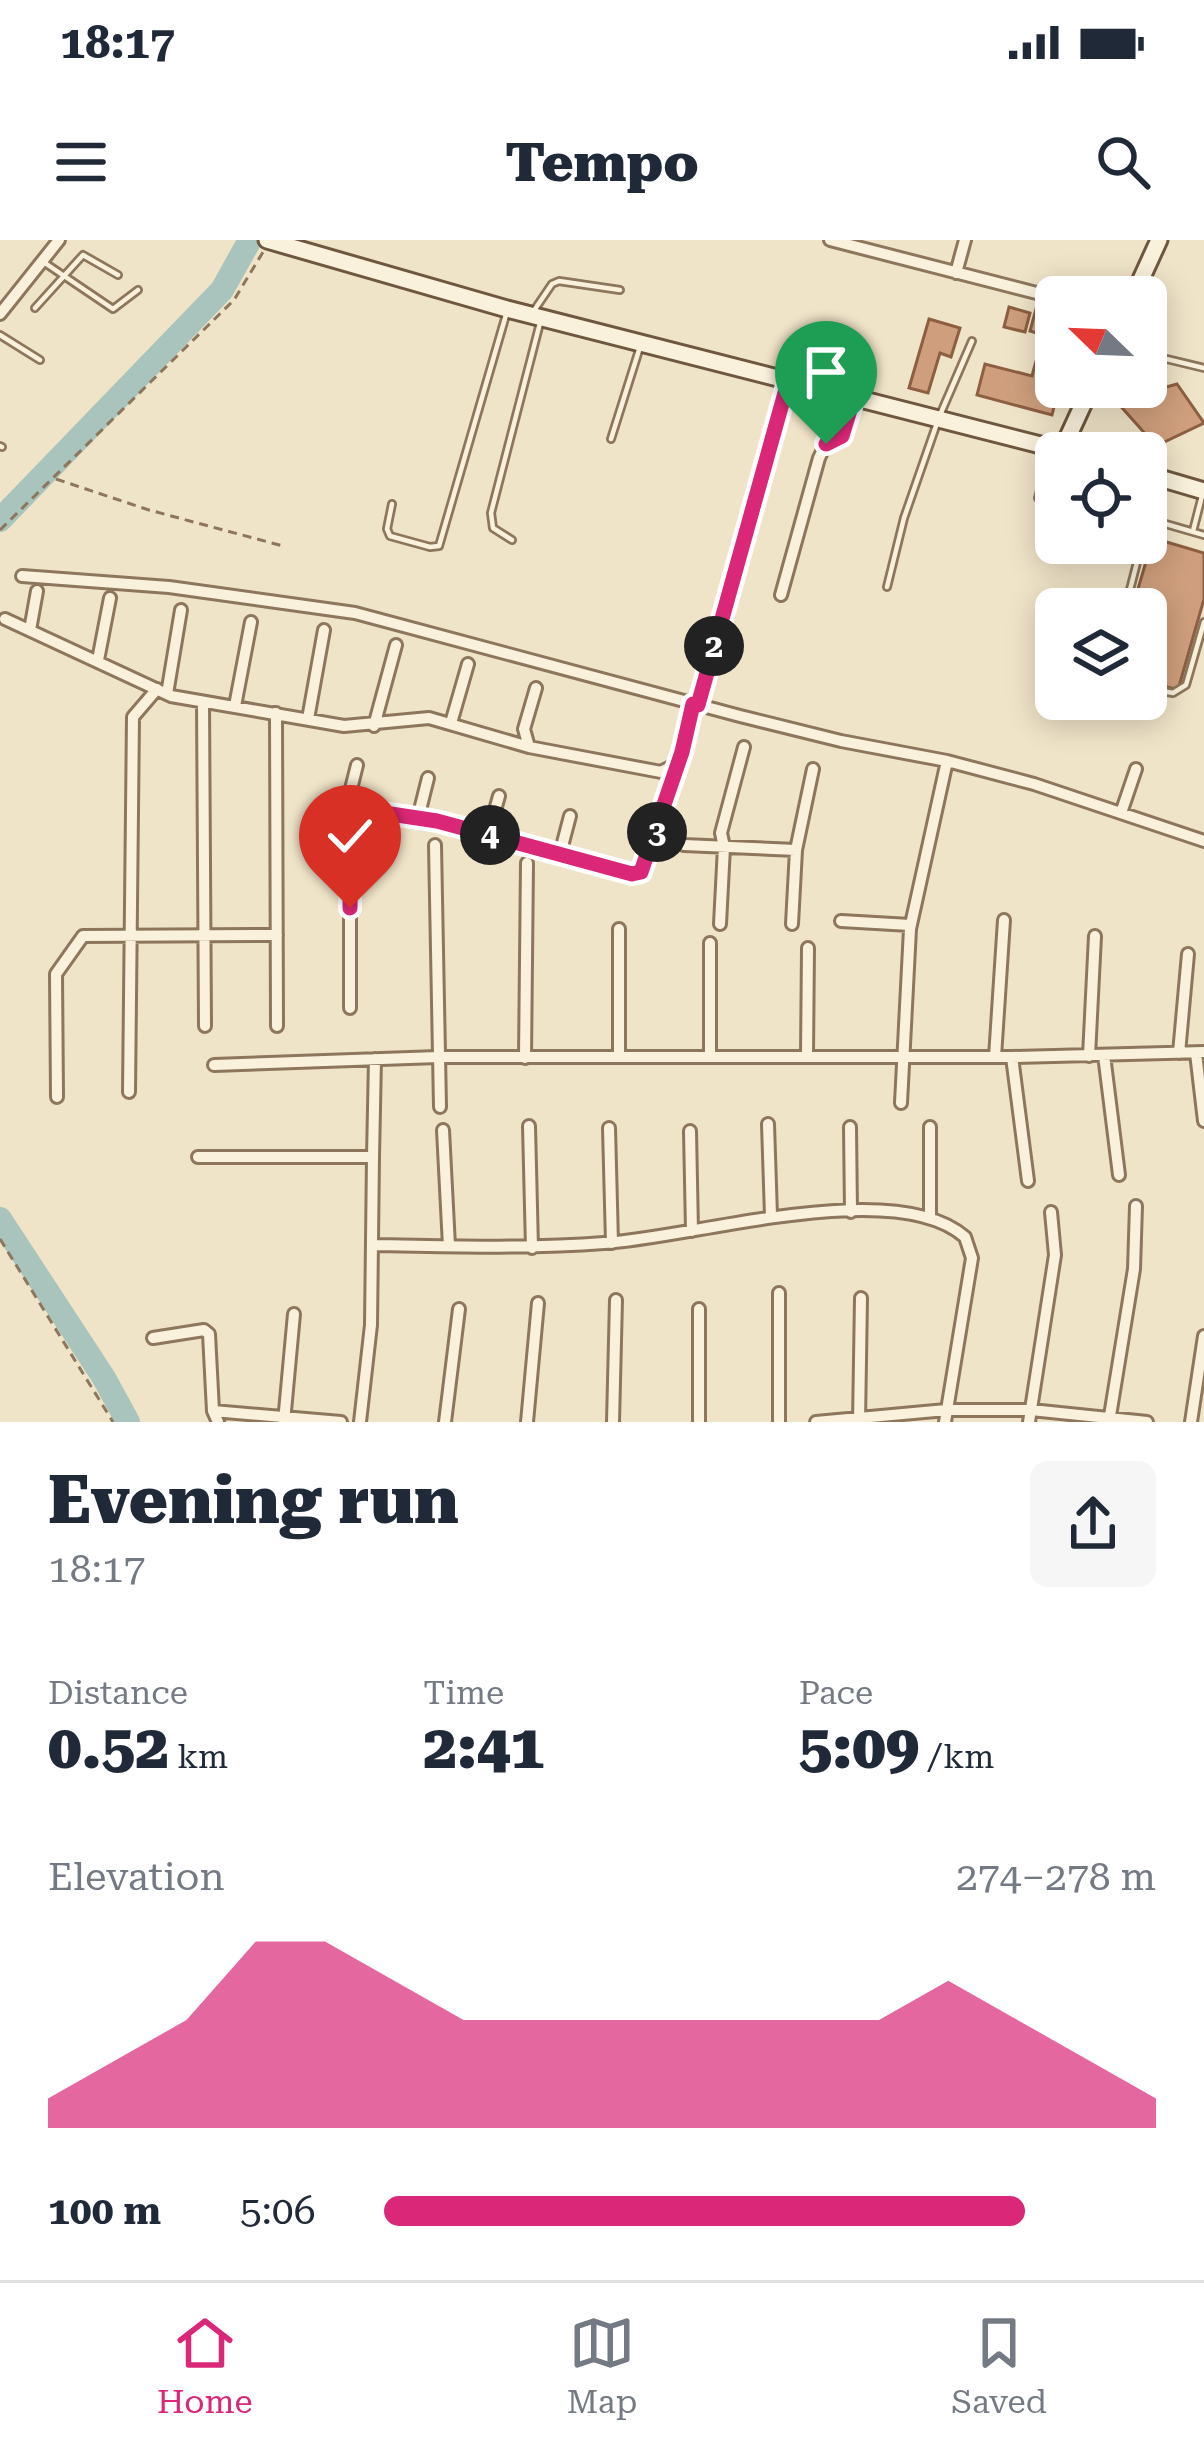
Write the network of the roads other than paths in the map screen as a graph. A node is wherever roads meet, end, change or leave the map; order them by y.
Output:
1 (59, 240) edge
2 (830, 240) edge
3 (965, 240) edge
4 (1159, 240) edge
5 (271, 244) edge
6 (870, 245) edge
7 (42, 261) junction
8 (956, 273) junction
9 (62, 274) junction
10 (118, 275) dead end
11 (1143, 276) edge
12 (138, 290) dead end
13 (620, 290) dead end
14 (1035, 293) edge
15 (35, 308) dead end
16 (507, 309) junction
17 (0, 314) edge
18 (536, 317) junction
19 (0, 335) edge
20 (972, 341) dead end
21 (642, 344) junction
22 (1167, 359) edge
23 (40, 361) dead end
24 (1204, 368) edge
25 (788, 382) junction
26 (854, 397) junction
27 (938, 419) junction
28 (611, 439) dead end
29 (1035, 443) edge
30 (1167, 480) edge
31 (1204, 491) edge
32 (392, 504) dead end
33 (1167, 524) edge
34 (1193, 531) junction
35 (1204, 535) edge
36 (512, 541) dead end
37 (22, 576) dead end
38 (887, 586) dead end
39 (37, 591) dead end
40 (781, 595) dead end
41 (110, 598) dead end
42 (181, 610) dead end
43 (5, 619) dead end
44 (251, 622) dead end
45 (1204, 622) edge
46 (29, 630) junction
47 (324, 630) dead end
48 (397, 645) dead end
49 (98, 661) junction
50 (468, 664) dead end
51 (536, 688) dead end
52 (162, 691) junction
53 (1167, 692) edge
54 (203, 702) junction
55 (695, 704) junction
56 (235, 706) junction
57 (276, 713) junction
58 (308, 719) junction
59 (451, 723) junction
60 (374, 726) junction
61 (529, 747) junction
62 (744, 747) dead end
63 (947, 761) junction
64 (678, 763) junction
65 (357, 765) dead end
66 (814, 769) dead end
67 (1136, 769) dead end
68 (428, 778) dead end
69 (499, 796) dead end
70 (351, 808) junction
71 (1121, 813) junction
72 (570, 817) dead end
73 (418, 818) junction
74 (488, 835) junction
75 (655, 838) junction
76 (1204, 841) edge
77 (435, 844) dead end
78 (724, 847) junction
79 (796, 850) junction
80 (560, 854) junction
81 (527, 863) dead end
82 (1004, 920) dead end
83 (841, 921) dead end
84 (720, 924) dead end
85 (792, 924) dead end
86 (910, 925) junction
87 (619, 929) dead end
88 (204, 935) junction
89 (277, 935) junction
90 (131, 936) junction
91 (1095, 936) dead end
92 (710, 943) dead end
93 (808, 948) dead end
94 (1188, 954) dead end
95 (350, 1008) dead end
96 (205, 1026) dead end
97 (277, 1026) dead end
98 (1179, 1053) junction
99 (1200, 1053) edge
100 (807, 1054) junction
101 (1104, 1055) junction
102 (710, 1056) junction
103 (1089, 1056) junction
104 (438, 1057) junction
105 (901, 1057) junction
106 (995, 1057) junction
107 (1012, 1057) junction
108 (525, 1058) junction
109 (619, 1058) junction
110 (375, 1059) junction
111 (214, 1065) dead end
112 (129, 1093) dead end
113 (56, 1097) dead end
114 (901, 1103) dead end
115 (440, 1107) dead end
116 (1204, 1121) edge
117 (768, 1124) dead end
118 (529, 1126) dead end
119 (850, 1127) dead end
120 (930, 1127) dead end
121 (609, 1128) dead end
122 (443, 1130) dead end
123 (690, 1131) dead end
124 (199, 1156) dead end
125 (373, 1157) junction
126 (1119, 1175) dead end
127 (1028, 1181) dead end
128 (1136, 1205) dead end
129 (851, 1211) junction
130 (1052, 1212) dead end
131 (771, 1216) junction
132 (930, 1216) junction
133 (692, 1231) junction
134 (612, 1243) junction
135 (373, 1245) junction
136 (448, 1246) junction
137 (532, 1248) junction
138 (779, 1293) dead end
139 (861, 1298) dead end
140 (616, 1300) dead end
141 (538, 1303) dead end
142 (459, 1309) dead end
143 (699, 1309) dead end
144 (294, 1314) dead end
145 (1204, 1336) edge
146 (153, 1338) dead end
147 (215, 1416) edge
148 (945, 1416) edge
149 (1030, 1416) edge
150 (285, 1420) edge
151 (1109, 1420) edge
152 (859, 1421) edge
153 (341, 1422) edge
154 (360, 1422) edge
155 (445, 1422) edge
156 (527, 1422) edge
157 (614, 1422) edge
158 (699, 1422) edge
159 (779, 1422) edge
160 (816, 1422) edge
161 (1147, 1422) edge
162 (1191, 1422) edge

1 - 7 street
2 - 6 street
3 - 8 street
4 - 11 street
5 - 16 street
6 - 8 street
7 - 9 lane
7 - 17 street
8 - 14 street
9 - 10 lane
9 - 12 lane
9 - 15 lane
13 - 18 lane
16 - 18 street
16 - 32 lane
18 - 21 street
18 - 36 lane
19 - 23 lane
20 - 27 lane
21 - 25 street
21 - 28 lane
22 - 24 lane
25 - 26 street
25 - 55 street
26 - 27 street
26 - 40 street
27 - 29 street
27 - 38 lane
30 - 31 street
31 - 34 lane
33 - 34 lane
34 - 35 lane
37 - 55 street
39 - 46 street
41 - 49 street
42 - 52 street
43 - 46 street
44 - 56 street
45 - 53 lane
46 - 49 street
47 - 58 street
48 - 60 street
49 - 52 street
50 - 59 street
51 - 61 street
52 - 54 street
52 - 90 street
54 - 56 street
54 - 88 street
55 - 63 street
55 - 64 street
56 - 57 street
57 - 58 street
57 - 89 street
58 - 60 street
59 - 60 street
59 - 61 street
61 - 64 street
62 - 78 street
63 - 71 street
63 - 86 street
64 - 75 street
65 - 70 street
66 - 79 street
67 - 71 street
68 - 73 street
69 - 74 street
70 - 73 street
70 - 95 street
71 - 76 street
72 - 80 street
73 - 74 street
74 - 80 street
75 - 78 street
75 - 80 street
77 - 104 street
78 - 79 street
78 - 84 street
79 - 85 street
81 - 108 street
82 - 106 street
83 - 86 street
86 - 105 street
87 - 109 street
88 - 89 street
88 - 90 street
88 - 96 street
89 - 97 street
90 - 112 street
90 - 113 street
91 - 103 street
92 - 102 street
93 - 100 street
94 - 98 street
98 - 99 street
98 - 101 street
99 - 116 street
100 - 102 street
100 - 105 street
101 - 103 street
101 - 126 street
102 - 109 street
103 - 107 street
104 - 108 street
104 - 110 street
104 - 115 street
105 - 106 street
105 - 114 street
106 - 107 street
107 - 127 street
108 - 109 street
110 - 111 street
110 - 125 street
117 - 131 street
118 - 137 street
119 - 129 street
120 - 132 street
121 - 134 street
122 - 136 street
123 - 133 street
124 - 125 street
125 - 135 street
128 - 151 street
129 - 131 street
129 - 132 street
130 - 149 street
131 - 133 street
132 - 148 street
133 - 134 street
134 - 137 street
135 - 136 street
135 - 154 street
136 - 137 street
138 - 159 street
139 - 152 street
140 - 157 street
141 - 156 street
142 - 155 street
143 - 158 street
144 - 150 street
145 - 162 street
146 - 147 street
147 - 150 street
148 - 149 street
148 - 152 street
149 - 151 street
150 - 153 street
151 - 161 street
152 - 160 street

